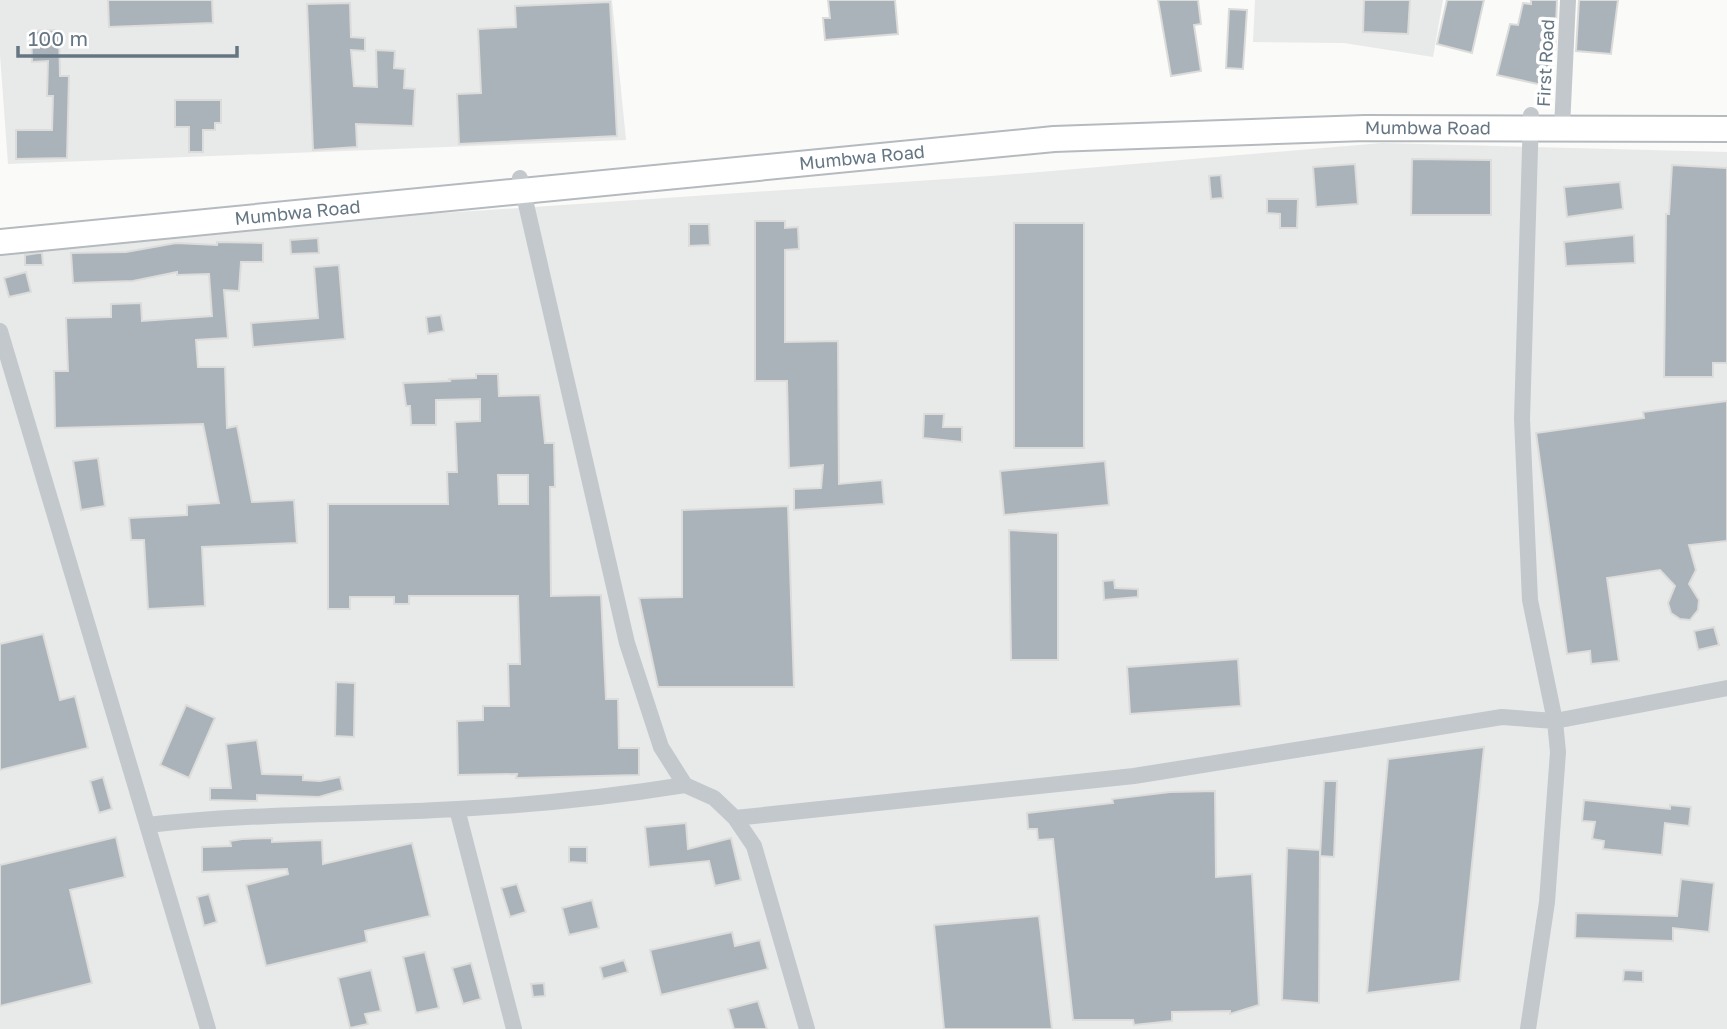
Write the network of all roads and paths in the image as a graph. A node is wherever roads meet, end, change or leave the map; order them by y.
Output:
1 (1568, 0) edge
2 (1727, 115) edge
3 (1531, 121) junction
4 (1562, 122) junction
5 (1727, 129) edge
6 (521, 186) junction
7 (0, 226) edge
8 (0, 242) edge
9 (0, 331) edge
10 (1727, 688) edge
11 (1555, 721) junction
12 (685, 785) junction
13 (457, 809) junction
14 (735, 818) junction
15 (148, 824) junction
16 (208, 1029) edge
17 (514, 1029) edge
18 (807, 1029) edge
19 (1528, 1029) edge

1 - 4 street, First Road
2 - 4 main road, Mumbwa Road
3 - 4 main road, Mumbwa Road
3 - 6 main road, Mumbwa Road
3 - 11 street
4 - 5 main road, Mumbwa Road
6 - 7 main road, Mumbwa Road
6 - 8 main road, Mumbwa Road
6 - 12 street
9 - 15 street
10 - 11 street
11 - 14 street
11 - 19 street
12 - 13 street
12 - 14 street
13 - 15 street
13 - 17 street
14 - 18 street
15 - 16 street

